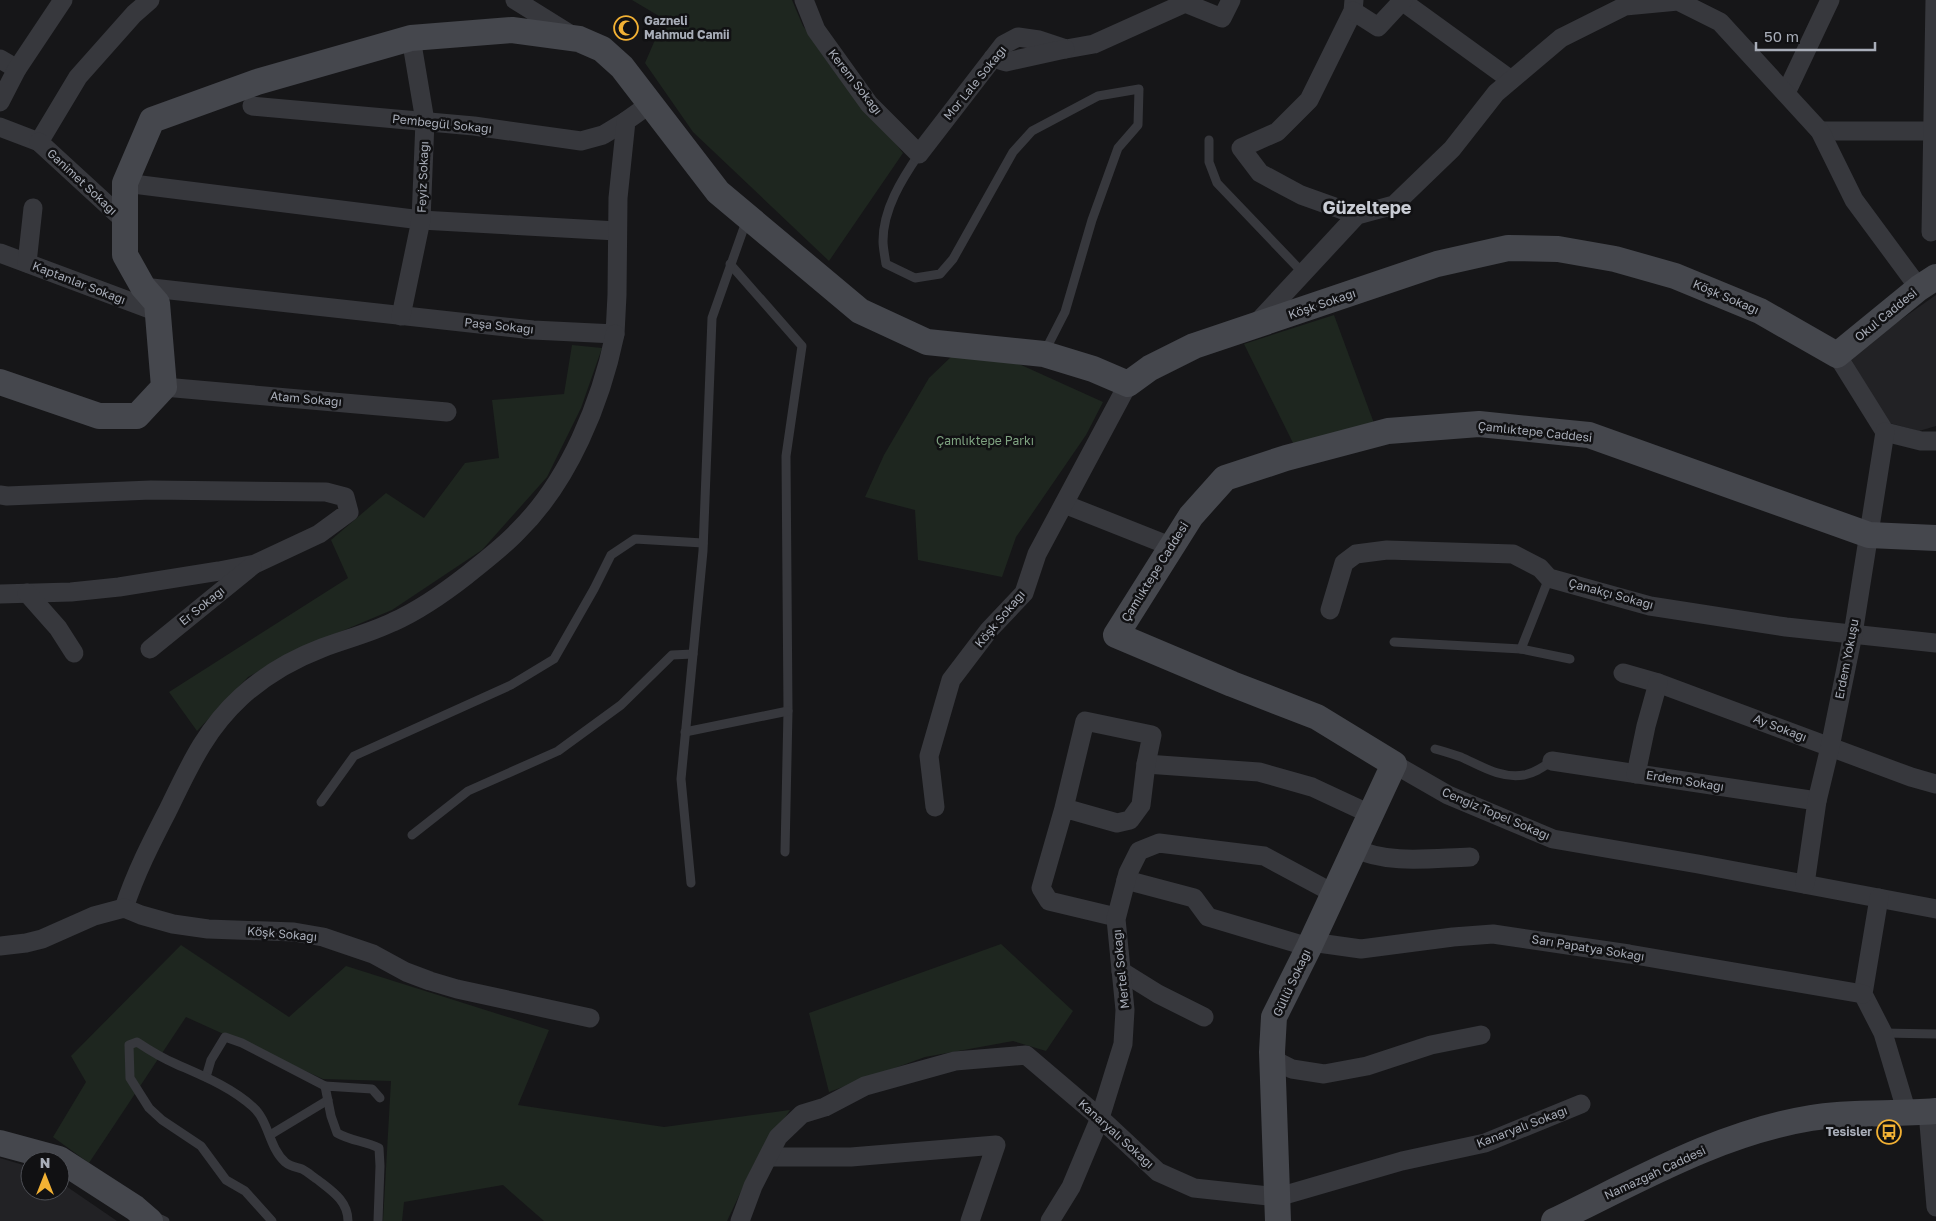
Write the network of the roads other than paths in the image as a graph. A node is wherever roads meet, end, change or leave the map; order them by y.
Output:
1 (63, 0) edge
2 (150, 0) edge
3 (515, 0) edge
4 (804, 0) edge
5 (1231, 0) edge
6 (1403, 0) edge
7 (1830, 0) edge
8 (1935, 0) edge
9 (1624, 3) edge
10 (1167, 4) edge
11 (1354, 5) edge
12 (1710, 8) edge
13 (411, 38) junction
14 (579, 39) junction
15 (0, 59) edge
16 (17, 69) junction
17 (1512, 80) junction
18 (1786, 93) junction
19 (0, 102) edge
20 (650, 104) junction
21 (252, 106) dead end
22 (425, 121) junction
23 (626, 121) junction
24 (0, 127) edge
25 (1820, 131) junction
26 (1933, 131) junction
27 (1209, 140) dead end
28 (39, 142) junction
29 (919, 154) junction
30 (125, 183) junction
31 (34, 208) dead end
32 (1357, 214) junction
33 (748, 217) junction
34 (421, 220) junction
35 (125, 221) junction
36 (617, 231) junction
37 (1931, 232) dead end
38 (0, 253) edge
39 (27, 263) junction
40 (730, 264) junction
41 (1303, 273) junction
42 (1927, 282) edge
43 (143, 286) junction
44 (158, 312) junction
45 (401, 316) junction
46 (1253, 328) junction
47 (615, 334) junction
48 (1044, 354) junction
49 (1837, 355) junction
50 (0, 382) edge
51 (1128, 384) junction
52 (164, 386) junction
53 (447, 412) dead end
54 (1885, 432) junction
55 (1936, 441) edge
56 (0, 494) edge
57 (1064, 504) junction
58 (1869, 535) junction
59 (1936, 538) edge
60 (703, 543) junction
61 (1170, 546) junction
62 (255, 564) junction
63 (1549, 578) junction
64 (27, 593) junction
65 (0, 594) edge
66 (1330, 610) dead end
67 (1116, 634) joint
68 (1853, 634) junction
69 (1394, 642) dead end
70 (1936, 643) edge
71 (150, 648) dead end
72 (1521, 649) junction
73 (74, 653) dead end
74 (693, 654) junction
75 (1570, 658) dead end
76 (1623, 673) dead end
77 (1658, 683) junction
78 (788, 711) junction
79 (685, 732) junction
80 (1830, 747) junction
81 (1435, 748) dead end
82 (1552, 761) joint
83 (1146, 764) junction
84 (1394, 764) junction
85 (1636, 774) junction
86 (1936, 784) edge
87 (1817, 801) junction
88 (321, 802) dead end
89 (935, 807) dead end
90 (1064, 808) junction
91 (1370, 814) junction
92 (412, 835) dead end
93 (1354, 848) junction
94 (785, 852) dead end
95 (1470, 857) dead end
96 (1126, 880) junction
97 (691, 883) dead end
98 (1805, 884) junction
99 (1332, 893) junction
100 (1879, 898) junction
101 (124, 908) junction
102 (1936, 909) edge
103 (1116, 917) junction
104 (1310, 944) junction
105 (0, 946) edge
106 (1121, 971) junction
107 (1863, 994) junction
108 (1204, 1016) dead end
109 (590, 1018) dead end
110 (1882, 1034) junction
111 (1936, 1034) edge
112 (1481, 1035) dead end
113 (1272, 1059) junction
114 (206, 1077) junction
115 (325, 1086) junction
116 (380, 1098) dead end
117 (328, 1100) junction
118 (1581, 1104) dead end
119 (1923, 1112) edge
120 (1100, 1118) junction
121 (270, 1135) junction
122 (0, 1143) edge
123 (769, 1157) junction
124 (1936, 1207) edge
125 (1278, 1209) edge
126 (142, 1214) edge
127 (165, 1221) edge
128 (272, 1221) edge
129 (348, 1221) edge
130 (378, 1221) edge
131 (740, 1221) edge
132 (970, 1221) edge
133 (1050, 1221) edge
134 (1554, 1221) edge

1 - 16 street
2 - 28 street, Ganimet Sokağı
3 - 14 street
4 - 29 street, Kerem Sokağı
5 - 10 street, Mor Lale Sokağı
6 - 11 street
6 - 17 street
7 - 18 street
8 - 26 street
9 - 12 street
9 - 17 street
10 - 29 street, Mor Lale Sokağı
11 - 32 street
12 - 18 street
13 - 14 street
13 - 22 street, Feyiz Sokağı
13 - 30 street
14 - 20 street
15 - 16 street
16 - 19 street
17 - 32 street
18 - 25 street
20 - 23 street
20 - 33 street
21 - 22 street, Pembegül Sokağı
22 - 23 street, Pembegül Sokağı
22 - 34 street, Feyiz Sokağı
23 - 36 street
24 - 28 street, Ganimet Sokağı
25 - 26 street
25 - 42 street
26 - 37 street
27 - 41 lane
28 - 35 street, Ganimet Sokağı
29 - 48 lane
30 - 34 street
30 - 35 street
31 - 39 street
32 - 41 street
33 - 40 lane
33 - 48 street
34 - 36 street
34 - 45 street, Feyiz Sokağı
35 - 43 street
36 - 47 street
38 - 39 street, Kaptanlar Sokağı
39 - 44 street, Kaptanlar Sokağı
40 - 60 lane
40 - 78 lane
41 - 46 street
42 - 49 street, Okul Caddesi
43 - 44 street
43 - 45 street, Paşa Sokağı
44 - 52 street
45 - 47 street, Paşa Sokağı
46 - 49 street, Köşk Sokağı
46 - 51 street, Köşk Sokağı
47 - 101 street
48 - 51 street
49 - 54 street, Köşk Sokağı
50 - 52 street
51 - 57 street, Köşk Sokağı
52 - 53 street, Atam Sokağı
54 - 55 street
54 - 58 street, Erdem Yokuşu
56 - 62 street
57 - 61 street
57 - 89 street, Köşk Sokağı
58 - 59 street, Çamlıktepe Caddesi
58 - 61 street, Çamlıktepe Caddesi
58 - 68 street, Erdem Yokuşu
60 - 74 lane
60 - 88 lane
61 - 67 street, Çamlıktepe Caddesi
62 - 64 street
62 - 71 street, Er Sokağı
63 - 66 street, Çanakçı Sokağı
63 - 68 street, Çanakçı Sokağı
63 - 72 lane
64 - 65 street
64 - 73 street
67 - 84 street, Cengiz Topel Sokağı
68 - 70 street, Çanakçı Sokağı
68 - 80 street, Erdem Yokuşu
69 - 72 lane
72 - 75 lane
74 - 79 lane
74 - 92 lane
76 - 77 street, Ay Sokağı
77 - 80 street, Ay Sokağı
77 - 85 street
78 - 79 lane
78 - 94 lane
79 - 97 lane
80 - 86 street, Ay Sokağı
80 - 87 street, Erdem Yokuşu
81 - 82 lane
82 - 85 street, Erdem Sokağı
83 - 90 street
83 - 90 street
83 - 91 street
84 - 91 street, Güllü Sokağı
84 - 98 street, Cengiz Topel Sokağı
85 - 87 street, Erdem Sokağı
87 - 98 street, Erdem Yokuşu
90 - 103 street
91 - 93 street, Güllü Sokağı
93 - 95 street
93 - 99 street, Güllü Sokağı
96 - 99 street, Mertel Sokağı
96 - 103 street, Mertel Sokağı
96 - 104 street, Sarı Papatya Sokağı
98 - 100 street, Cengiz Topel Sokağı
99 - 104 street, Güllü Sokağı
100 - 102 street, Cengiz Topel Sokağı
100 - 107 street
101 - 105 street
101 - 109 street, Köşk Sokağı
103 - 106 street, Mertel Sokağı
104 - 107 street, Sarı Papatya Sokağı
104 - 113 street, Güllü Sokağı
106 - 108 street
106 - 120 street, Mertel Sokağı
107 - 110 street
110 - 111 lane
110 - 119 street
112 - 113 street
113 - 125 street, Güllü Sokağı
114 - 115 lane
114 - 121 lane
114 - 128 lane
115 - 116 lane
115 - 117 lane
117 - 121 lane
117 - 130 lane
118 - 125 street, Kanaryalı Sokağı
119 - 124 street
119 - 134 street, Namazgah Caddesi
120 - 123 street, Kanaryalı Sokağı
120 - 125 street, Kanaryalı Sokağı
120 - 133 street, Mertel Sokağı
121 - 129 lane
122 - 126 street
123 - 131 street, Kanaryalı Sokağı
123 - 132 street
126 - 127 lane

